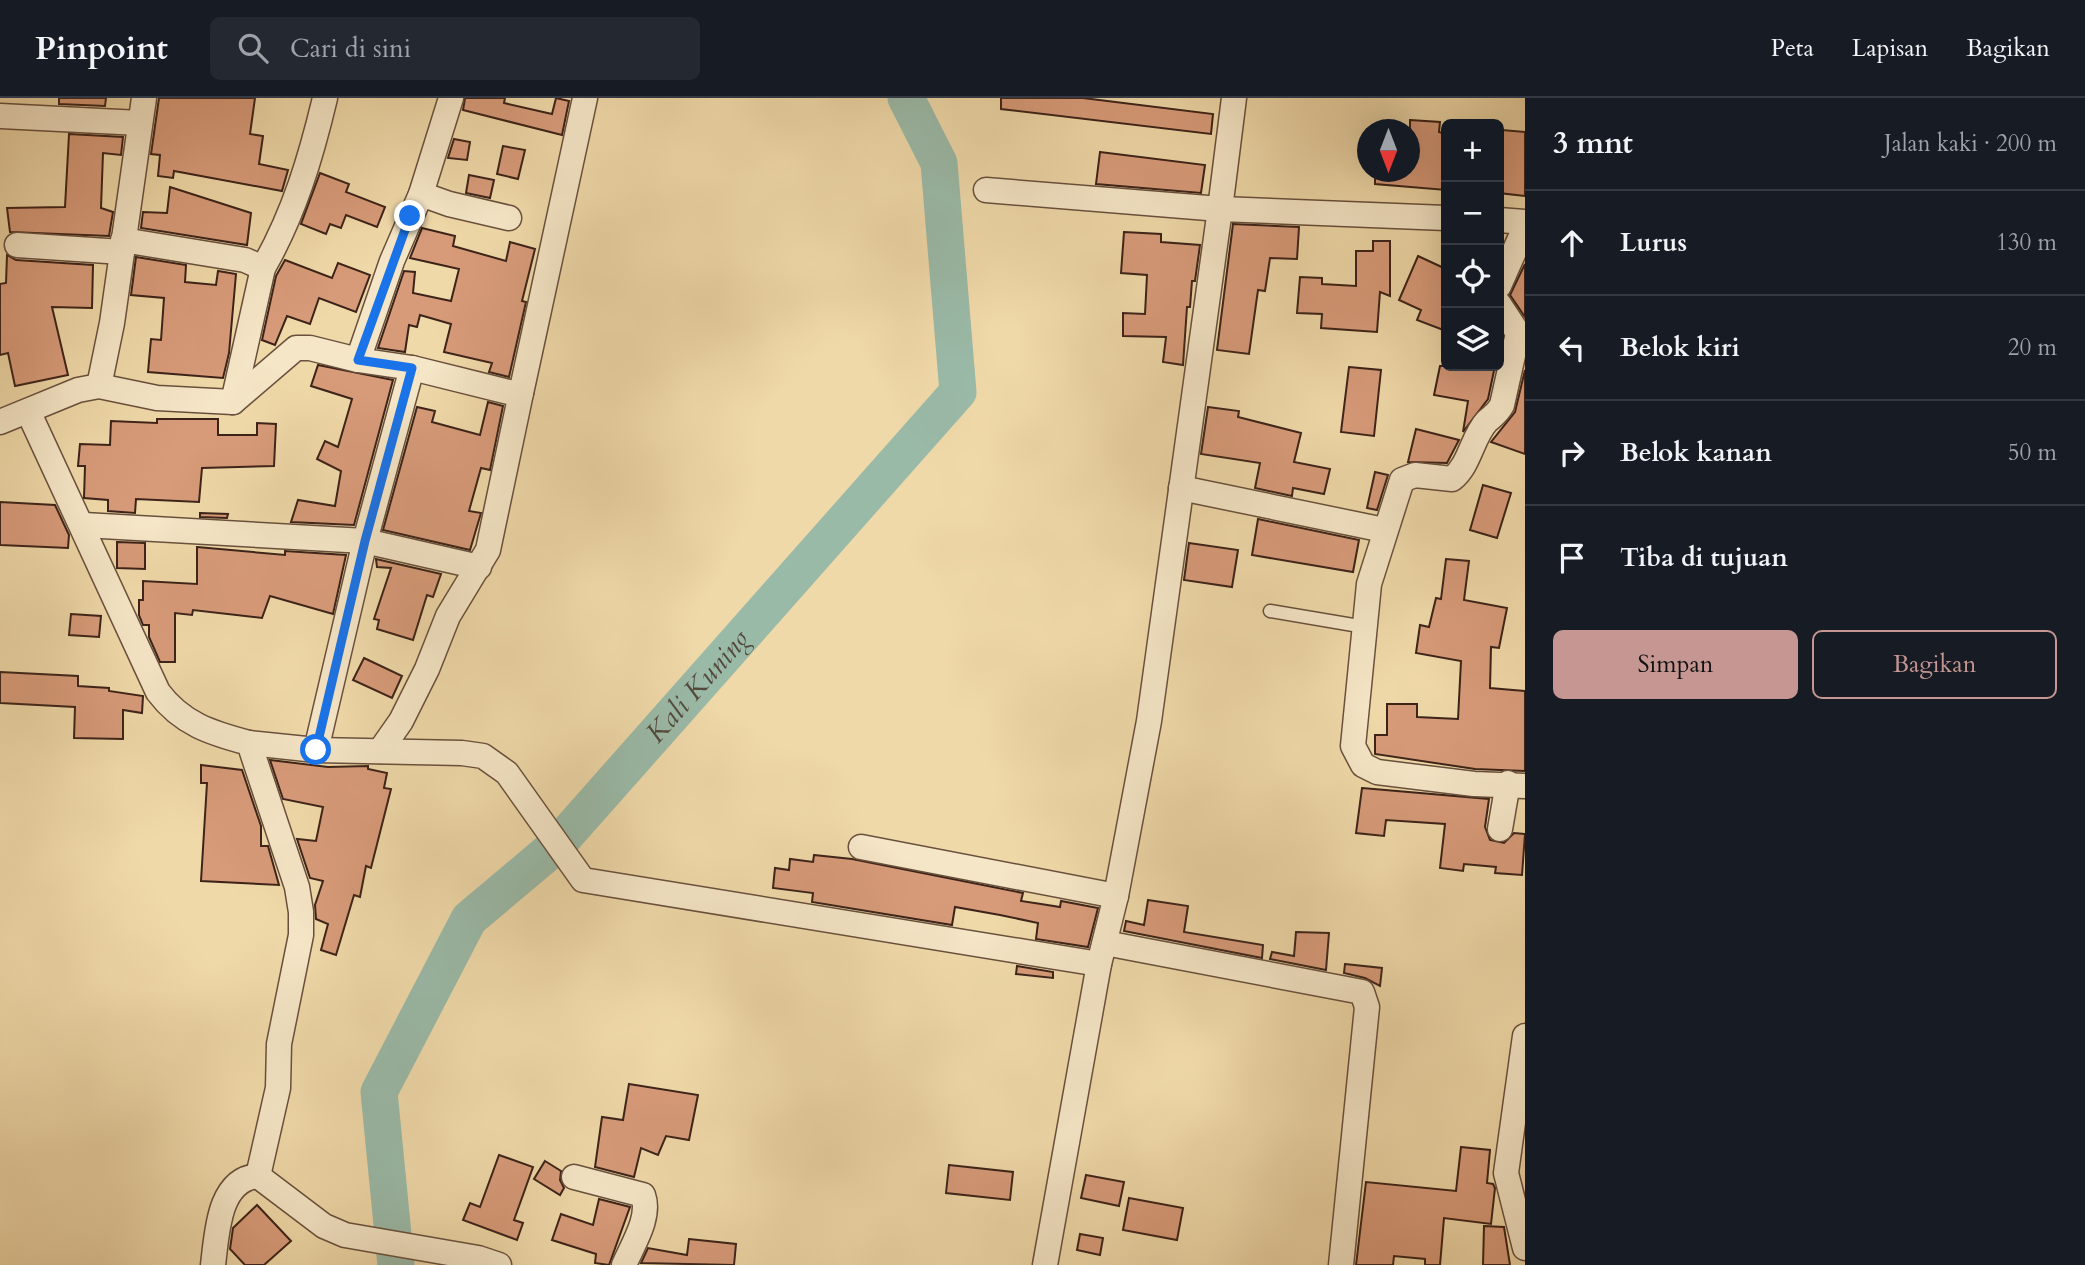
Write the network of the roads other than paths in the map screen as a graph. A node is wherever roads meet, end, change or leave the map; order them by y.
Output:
1 (144, 98) edge
2 (325, 98) edge
3 (452, 98) edge
4 (585, 98) edge
5 (1234, 98) edge
6 (0, 116) edge
7 (140, 123) junction
8 (986, 190) dead end
9 (422, 194) junction
10 (1220, 209) junction
11 (509, 218) dead end
12 (1441, 218) edge
13 (1504, 220) edge
14 (1525, 222) edge
15 (1525, 228) edge
16 (17, 246) dead end
17 (122, 246) junction
18 (262, 268) junction
19 (1504, 275) edge
20 (1502, 308) edge
21 (1522, 335) edge
22 (358, 360) junction
23 (412, 368) junction
24 (99, 386) junction
25 (521, 393) junction
26 (233, 402) junction
27 (28, 411) junction
28 (0, 422) edge
29 (1181, 488) junction
30 (84, 525) junction
31 (1384, 530) junction
32 (365, 541) junction
33 (479, 567) junction
34 (1269, 611) dead end
35 (1365, 626) junction
36 (249, 743) junction
37 (316, 750) junction
38 (380, 751) junction
39 (1517, 785) edge
40 (1500, 829) dead end
41 (861, 846) dead end
42 (1116, 896) junction
43 (1102, 953) junction
44 (1525, 1036) edge
45 (258, 1176) junction
46 (574, 1177) dead end
47 (1525, 1248) edge
48 (213, 1265) edge
49 (499, 1265) edge
50 (624, 1265) edge
51 (1045, 1265) edge
52 (1341, 1265) edge

1 - 7 street
2 - 18 street
3 - 9 street
4 - 25 street
5 - 10 street
6 - 7 street
7 - 17 street
8 - 10 street
9 - 11 street
9 - 22 street
10 - 12 street
10 - 29 street
13 - 14 street
15 - 19 street
16 - 17 street
17 - 18 street
17 - 24 street
18 - 26 street
20 - 21 street
21 - 31 street
22 - 23 street
22 - 26 street
23 - 25 street
23 - 32 street
24 - 26 street
24 - 27 street
25 - 33 street
27 - 28 street
27 - 30 street
29 - 31 street
29 - 42 street
30 - 32 street
30 - 36 street
31 - 35 street
32 - 33 street
32 - 37 street
33 - 38 street
34 - 35 lane
35 - 39 street
36 - 37 street
36 - 45 street
37 - 38 street
38 - 43 street
39 - 40 street
41 - 42 street
42 - 43 street
43 - 51 street
43 - 52 street
44 - 47 street
45 - 48 street
45 - 49 street
46 - 50 street

